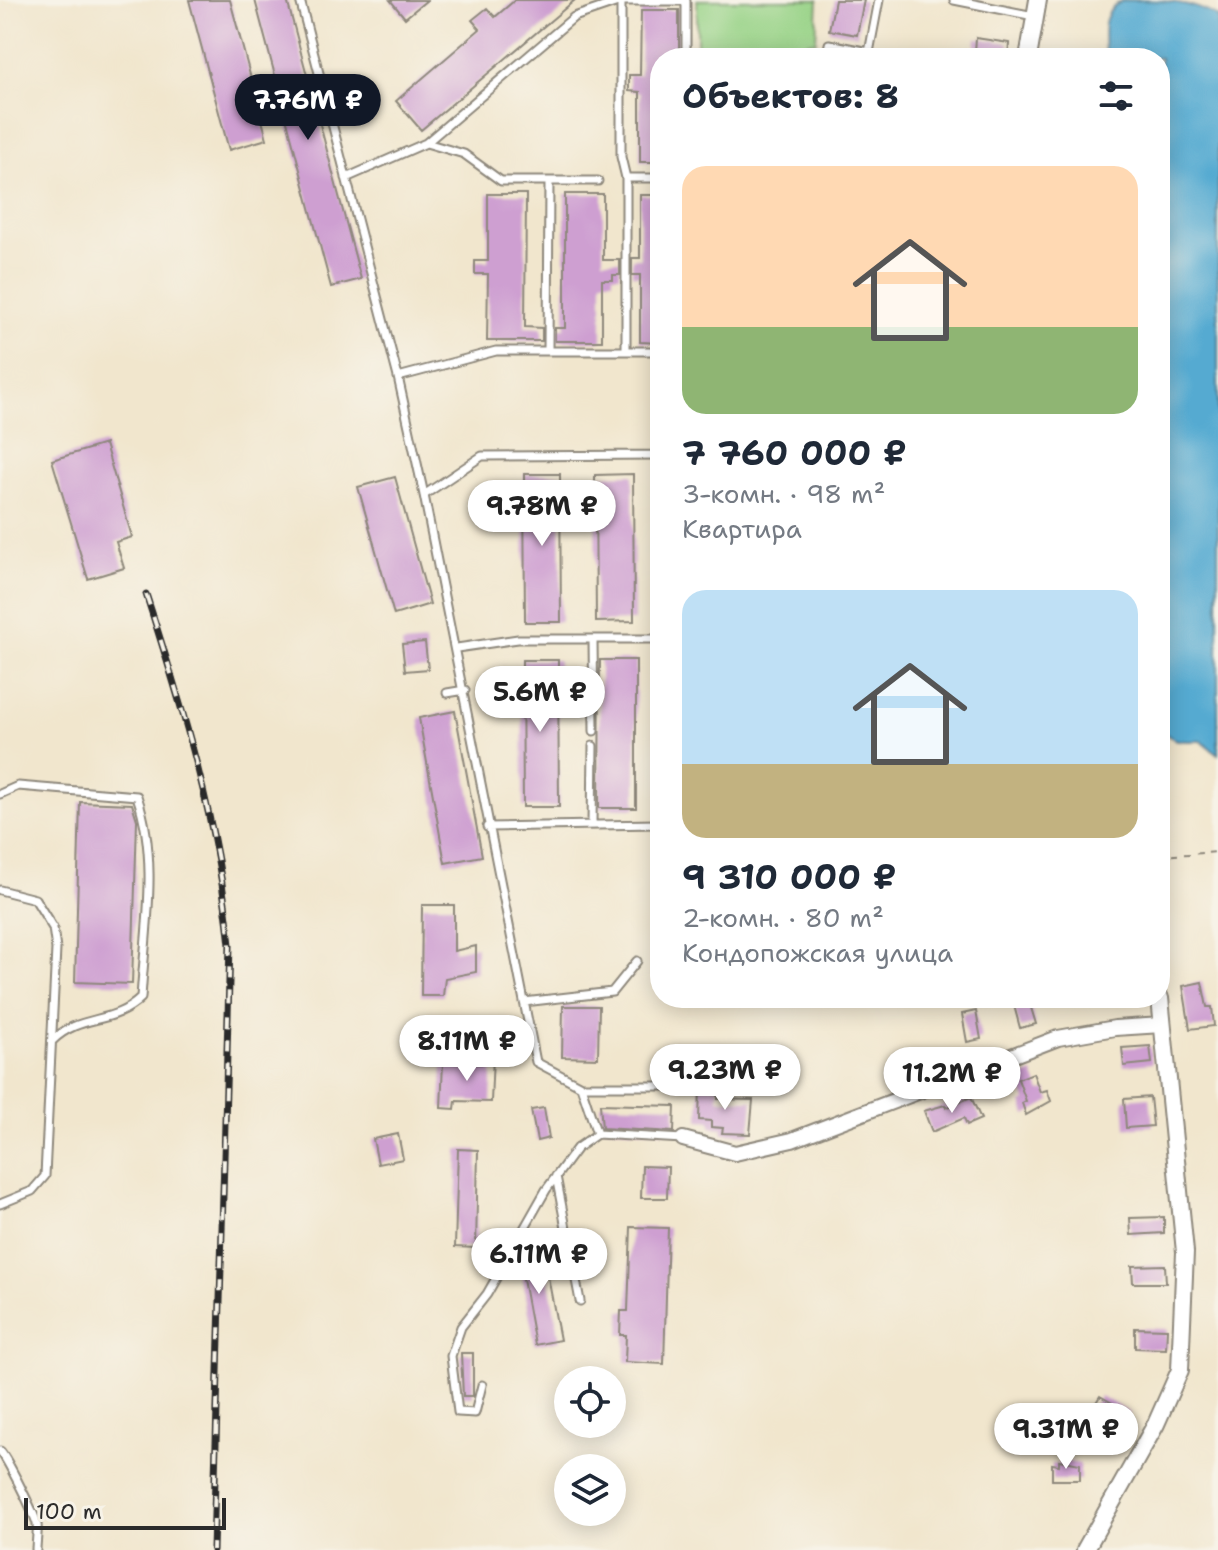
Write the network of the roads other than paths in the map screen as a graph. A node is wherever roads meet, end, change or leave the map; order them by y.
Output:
1 (300, 0) edge
2 (879, 0) edge
3 (954, 0) edge
4 (621, 1) edge
5 (1036, 8) edge
6 (686, 48) edge
7 (869, 48) edge
8 (1030, 48) edge
9 (426, 143) junction
10 (346, 178) junction
11 (626, 178) junction
12 (650, 178) edge
13 (549, 181) junction
14 (598, 181) dead end
15 (548, 351) junction
16 (626, 351) junction
17 (650, 351) edge
18 (398, 377) junction
19 (650, 455) edge
20 (424, 495) junction
21 (593, 639) junction
22 (650, 639) edge
23 (457, 648) junction
24 (465, 690) junction
25 (447, 693) dead end
26 (594, 731) dead end
27 (593, 746) dead end
28 (0, 794) edge
29 (592, 824) junction
30 (650, 824) edge
31 (487, 827) junction
32 (0, 890) edge
33 (637, 961) dead end
34 (524, 1002) junction
35 (1161, 1008) edge
36 (1162, 1025) junction
37 (52, 1041) junction
38 (581, 1086) junction
39 (682, 1086) dead end
40 (597, 1134) junction
41 (683, 1139) joint
42 (556, 1176) junction
43 (0, 1204) edge
44 (580, 1301) dead end
45 (482, 1385) dead end
46 (0, 1451) edge
47 (36, 1550) edge
48 (1085, 1550) edge

1 - 10 lane
2 - 7 lane
3 - 5 lane
4 - 6 lane
4 - 9 lane
4 - 11 lane
5 - 8 street
9 - 10 lane
9 - 13 lane
10 - 18 lane
11 - 12 lane
11 - 16 lane
13 - 14 lane
13 - 15 lane
15 - 16 lane
15 - 18 lane
16 - 17 lane
18 - 20 lane
19 - 20 lane
20 - 23 lane
21 - 22 lane
21 - 23 lane
21 - 26 lane
23 - 24 lane
24 - 25 lane
24 - 31 lane
27 - 29 lane
28 - 37 lane
29 - 30 lane
29 - 31 lane
31 - 34 lane
32 - 37 lane
33 - 34 lane
34 - 38 lane
35 - 36 street
36 - 41 street
36 - 48 street
37 - 43 lane
38 - 39 lane
38 - 40 lane
40 - 41 lane
40 - 42 lane
42 - 44 lane
42 - 45 lane
46 - 47 lane

